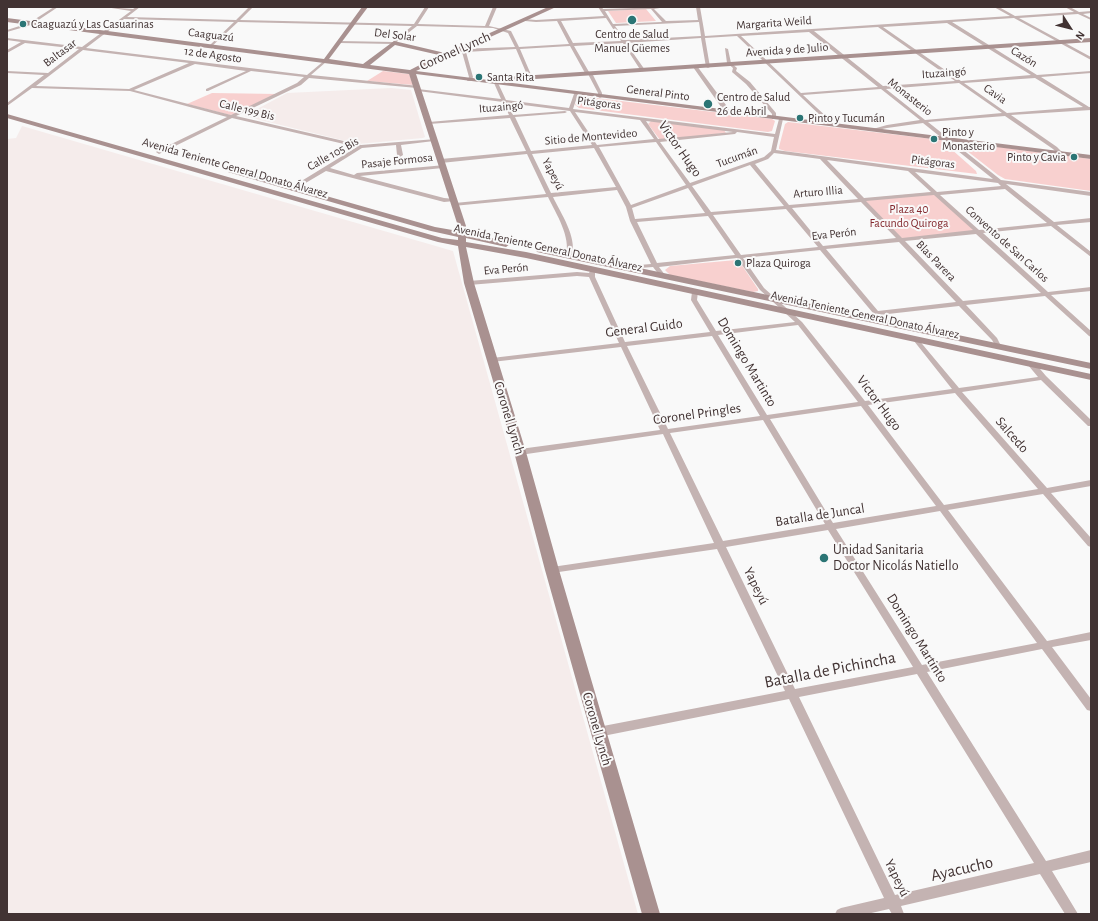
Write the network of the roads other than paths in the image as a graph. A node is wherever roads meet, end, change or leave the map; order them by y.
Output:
1 (56, 7) edge
2 (107, 7) edge
3 (138, 7) edge
4 (251, 7) edge
5 (365, 7) edge
6 (427, 7) edge
7 (495, 7) edge
8 (553, 7) edge
9 (664, 7) edge
10 (698, 7) edge
11 (996, 7) edge
12 (1067, 7) edge
13 (652, 8) edge
14 (601, 9) edge
15 (134, 10) junction
16 (1091, 12) edge
17 (1078, 13) junction
18 (607, 17) junction
19 (1015, 17) junction
20 (124, 18) junction
21 (1091, 19) edge
22 (7, 20) edge
23 (237, 20) junction
24 (525, 20) junction
25 (558, 20) junction
26 (700, 21) junction
27 (946, 21) junction
28 (664, 22) junction
29 (31, 23) junction
30 (353, 23) junction
31 (416, 25) junction
32 (613, 25) junction
33 (487, 26) junction
34 (879, 26) junction
35 (504, 29) junction
36 (810, 30) junction
37 (7, 31) edge
38 (105, 32) junction
39 (738, 35) junction
40 (704, 38) junction
41 (7, 39) edge
42 (1091, 40) edge
43 (25, 41) junction
44 (340, 42) junction
45 (624, 42) junction
46 (1059, 42) junction
47 (394, 43) junction
48 (571, 45) junction
49 (211, 46) junction
50 (989, 47) junction
51 (83, 48) junction
52 (517, 48) junction
53 (726, 49) dead end
54 (461, 50) junction
55 (7, 52) edge
56 (917, 52) junction
57 (446, 55) junction
58 (842, 57) junction
59 (1091, 59) edge
60 (325, 61) junction
61 (195, 62) junction
62 (766, 63) junction
63 (732, 65) junction
64 (364, 66) junction
65 (695, 67) junction
66 (708, 67) junction
67 (252, 70) junction
68 (643, 70) junction
69 (7, 72) edge
70 (412, 72) junction
71 (1091, 72) edge
72 (589, 73) junction
73 (49, 74) junction
74 (309, 75) junction
75 (1035, 76) junction
76 (530, 77) junction
77 (469, 80) junction
78 (959, 81) junction
79 (484, 82) junction
80 (496, 83) junction
81 (33, 87) junction
82 (880, 88) junction
83 (418, 89) junction
84 (130, 90) junction
85 (208, 90) dead end
86 (576, 94) junction
87 (799, 94) junction
88 (600, 97) junction
89 (504, 100) junction
90 (7, 105) edge
91 (7, 108) edge
92 (1090, 109) edge
93 (572, 110) junction
94 (728, 113) junction
95 (1007, 115) junction
96 (7, 116) edge
97 (232, 117) junction
98 (511, 117) junction
99 (778, 118) junction
100 (642, 119) junction
101 (924, 122) junction
102 (429, 123) junction
103 (828, 124) junction
104 (875, 130) junction
105 (741, 131) junction
106 (776, 136) junction
107 (944, 138) junction
108 (434, 140) junction
109 (657, 141) junction
110 (398, 143) junction
111 (361, 147) junction
112 (596, 147) junction
113 (773, 151) junction
114 (159, 152) junction
115 (528, 153) junction
116 (1060, 153) junction
117 (400, 155) dead end
118 (1091, 157) edge
119 (822, 158) junction
120 (442, 163) junction
121 (752, 164) junction
122 (326, 169) junction
123 (909, 169) junction
124 (354, 176) junction
125 (998, 181) junction
126 (689, 186) junction
127 (1005, 186) junction
128 (619, 188) junction
129 (292, 189) junction
130 (934, 192) junction
131 (1091, 194) edge
132 (550, 196) junction
133 (861, 199) junction
134 (454, 202) junction
135 (786, 206) junction
136 (629, 207) junction
137 (709, 213) junction
138 (1091, 220) edge
139 (633, 221) junction
140 (1052, 224) junction
141 (977, 231) junction
142 (462, 239) junction
143 (899, 239) junction
144 (820, 247) junction
145 (1091, 255) edge
146 (569, 256) junction
147 (739, 257) junction
148 (654, 264) junction
149 (628, 268) junction
150 (579, 271) junction
151 (592, 273) junction
152 (662, 275) junction
153 (469, 283) junction
154 (1091, 289) edge
155 (695, 292) junction
156 (1046, 294) junction
157 (771, 298) junction
158 (961, 303) junction
159 (788, 312) junction
160 (876, 317) junction
161 (800, 323) junction
162 (712, 332) junction
163 (1091, 335) edge
164 (916, 340) junction
165 (623, 344) junction
166 (998, 346) junction
167 (492, 360) junction
168 (1032, 365) junction
169 (1091, 366) edge
170 (1043, 378) junction
171 (1091, 378) edge
172 (957, 390) junction
173 (863, 403) junction
174 (765, 418) junction
175 (1091, 424) edge
176 (665, 432) junction
177 (520, 452) junction
178 (1091, 483) edge
179 (1043, 491) junction
180 (940, 508) junction
181 (831, 527) junction
182 (1091, 544) edge
183 (720, 545) junction
184 (552, 570) junction
185 (1091, 636) edge
186 (1045, 646) junction
187 (920, 669) junction
188 (792, 694) junction
189 (1091, 707) edge
190 (598, 732) junction
191 (1091, 856) edge
192 (1043, 867) junction
193 (892, 902) junction
194 (651, 914) edge
195 (842, 914) edge
196 (898, 914) edge
197 (1072, 914) edge

1 - 29 street
2 - 15 street
3 - 15 street, Baltasar
4 - 23 street
5 - 30 main road
6 - 31 street
7 - 33 street
8 - 24 main road, Coronel Lynch
9 - 13 street
10 - 26 street
11 - 19 street
12 - 17 street
13 - 14 street
13 - 28 street
14 - 18 street
15 - 20 street, Baltasar
16 - 17 street, Margarita Weild
17 - 19 street, Margarita Weild
17 - 21 street
18 - 25 street
18 - 32 street
19 - 27 street, Margarita Weild
19 - 46 street
20 - 23 street
20 - 38 street, Baltasar
22 - 29 main road, Caaguazú
23 - 30 street
23 - 49 street
24 - 25 street
24 - 35 main road, Coronel Lynch
25 - 48 street
26 - 28 street
26 - 40 street
27 - 34 street, Margarita Weild
27 - 50 street, Cazón
28 - 32 street
29 - 37 street
29 - 38 main road, Caaguazú
30 - 31 street
30 - 44 main road
31 - 33 street
31 - 47 street
32 - 45 street
33 - 35 street
34 - 36 street, Margarita Weild
34 - 56 street, Cavia
35 - 52 street
35 - 54 main road, Coronel Lynch
36 - 39 street, Margarita Weild
36 - 58 street, Monasterio
38 - 49 main road, Caaguazú
38 - 51 street, Baltasar
39 - 40 street, Margarita Weild
39 - 62 street
40 - 45 street, Margarita Weild
40 - 66 street
41 - 43 street, 12 de Agosto
42 - 46 main road, Avenida 9 de Julio
43 - 51 street, 12 de Agosto
43 - 55 street
44 - 47 street, Del Solar
44 - 60 main road
45 - 48 street, Margarita Weild
45 - 68 street
46 - 50 main road, Avenida 9 de Julio
46 - 59 street
47 - 57 main road, Del Solar
47 - 64 main road
48 - 52 street, Margarita Weild
48 - 72 street
49 - 60 main road, Caaguazú
50 - 56 main road, Avenida 9 de Julio
50 - 75 street, Cazón
51 - 61 street, 12 de Agosto
51 - 73 street, Baltasar
52 - 54 street, Margarita Weild
52 - 76 street
53 - 63 street
54 - 57 main road, Coronel Lynch
54 - 77 street
56 - 58 main road, Avenida 9 de Julio
56 - 78 street, Cavia
57 - 70 main road, Coronel Lynch
58 - 62 main road, Avenida 9 de Julio
58 - 82 street, Monasterio
60 - 64 main road, Caaguazú
60 - 74 street
61 - 67 street, 12 de Agosto
61 - 84 street
62 - 63 main road, Avenida 9 de Julio
62 - 87 street
63 - 66 main road, Avenida 9 de Julio
63 - 99 street
64 - 70 main road, Caaguazú
65 - 66 main road, Avenida 9 de Julio
65 - 68 main road, Avenida 9 de Julio
65 - 94 street
67 - 74 street, 12 de Agosto
67 - 85 street
68 - 72 main road, Avenida 9 de Julio
69 - 73 street
70 - 77 main road, General Pinto
70 - 83 main road, Coronel Lynch
71 - 75 street, Ituzaingó
72 - 76 main road, Avenida 9 de Julio
72 - 88 street
73 - 81 street, Baltasar
74 - 83 street, 12 de Agosto
74 - 97 street
75 - 78 street, Ituzaingó
75 - 92 street, Cazón
76 - 79 main road, Avenida 9 de Julio
77 - 79 main road, General Pinto
78 - 82 street, Ituzaingó
78 - 95 street, Cavia
79 - 80 main road, General Pinto
80 - 86 main road, General Pinto
80 - 89 street, Yapeyú
81 - 84 street
81 - 90 street, Baltasar
82 - 87 street, Ituzaingó
82 - 101 street, Monasterio
83 - 89 street, Pitágoras
83 - 102 main road, Coronel Lynch
84 - 97 street, Calle 199 Bis
86 - 88 main road, General Pinto
86 - 93 street
87 - 103 street
88 - 94 main road, General Pinto
89 - 93 street, Pitágoras
89 - 98 street, Yapeyú
91 - 114 main road, Avenida Teniente General Donato Álvarez
92 - 95 street
93 - 98 street, Ituzaingó
93 - 100 street, Pitágoras
93 - 112 street
94 - 99 main road, General Pinto
95 - 101 street
95 - 116 street, Cavia
96 - 142 main road, Avenida Teniente General Donato Álvarez
97 - 111 street, Calle 199 Bis
97 - 114 street
98 - 102 street, Ituzaingó
98 - 115 street, Yapeyú
99 - 103 main road, General Pinto
99 - 106 street, Tucumán
100 - 105 street, Pitágoras
100 - 109 street, Victor Hugo
101 - 104 street
101 - 107 street, Monasterio
102 - 108 main road, Coronel Lynch
103 - 104 main road, General Pinto
104 - 107 main road, General Pinto
105 - 106 street, Pitágoras
105 - 109 street, Sitio de Montevideo
106 - 113 street, Tucumán
107 - 116 main road, General Pinto
107 - 125 street, Monasterio
108 - 110 street, Calle 105 Bis
108 - 120 main road, Coronel Lynch
109 - 112 street, Sitio de Montevideo
109 - 126 street, Victor Hugo
110 - 111 street, Calle 105 Bis
110 - 117 street
111 - 122 street, Calle 105 Bis
112 - 115 street, Sitio de Montevideo
112 - 128 street
113 - 119 street, Pitágoras
113 - 121 street, Tucumán
114 - 129 main road, Avenida Teniente General Donato Álvarez
115 - 120 street, Sitio de Montevideo
115 - 132 street, Yapeyú
116 - 118 main road, General Pinto
119 - 123 street, Pitágoras
119 - 133 street, Blas Parera
120 - 124 street, Pasaje Formosa
120 - 134 main road, Coronel Lynch
121 - 126 street, Tucumán
121 - 135 street
122 - 124 street
122 - 129 street, Calle 105 Bis
123 - 125 street, Pitágoras
123 - 130 street, Convento de San Carlos
124 - 134 street
125 - 127 street, Monasterio
125 - 131 street, Pitágoras
126 - 136 street, Tucumán
126 - 137 street, Victor Hugo
127 - 130 street, Arturo Illia
127 - 140 street, Monasterio
128 - 132 street
128 - 136 street
129 - 142 main road, Avenida Teniente General Donato Álvarez
130 - 133 street, Arturo Illia
130 - 141 street, Convento de San Carlos
132 - 134 street
132 - 146 street, Yapeyú
133 - 135 street, Arturo Illia
133 - 143 street, Blas Parera
134 - 142 main road, Coronel Lynch
135 - 137 street, Arturo Illia
135 - 144 street
136 - 139 street
137 - 139 street, Arturo Illia
137 - 147 street, Victor Hugo
138 - 140 street, Eva Perón
139 - 148 street
140 - 141 street, Eva Perón
140 - 145 street, Monasterio
141 - 143 street, Eva Perón
141 - 156 street, Convento de San Carlos
142 - 146 main road, Avenida Teniente General Donato Álvarez
142 - 150 main road, Avenida Teniente General Donato Álvarez
142 - 153 main road, Coronel Lynch
143 - 144 street, Eva Perón
143 - 158 street, Blas Parera
144 - 147 street, Eva Perón
144 - 160 street
146 - 149 main road, Avenida Teniente General Donato Álvarez
147 - 148 street, Eva Perón
147 - 157 street, Victor Hugo
148 - 149 street, Eva Perón
148 - 152 street
149 - 152 main road, Avenida Teniente General Donato Álvarez
150 - 151 main road, Avenida Teniente General Donato Álvarez
150 - 153 street, Eva Perón
151 - 155 main road, Avenida Teniente General Donato Álvarez
151 - 165 street, Yapeyú
152 - 157 main road, Avenida Teniente General Donato Álvarez
153 - 167 main road, Coronel Lynch
154 - 156 street
155 - 159 main road, Avenida Teniente General Donato Álvarez
155 - 162 street, Domingo Martinto
156 - 158 street
156 - 163 street, Convento de San Carlos
157 - 159 street, Victor Hugo
157 - 160 main road, Avenida Teniente General Donato Álvarez
158 - 160 street
158 - 166 street, Blas Parera
159 - 161 street, Victor Hugo
159 - 164 main road, Avenida Teniente General Donato Álvarez
160 - 166 main road, Avenida Teniente General Donato Álvarez
161 - 162 street, General Guido
161 - 173 street, Victor Hugo
162 - 165 street, General Guido
162 - 174 street, Domingo Martinto
164 - 168 main road, Avenida Teniente General Donato Álvarez
164 - 172 street, Salcedo
165 - 167 street, General Guido
165 - 176 street, Yapeyú
166 - 169 main road, Avenida Teniente General Donato Álvarez
167 - 177 main road, Coronel Lynch
168 - 170 street
168 - 171 main road, Avenida Teniente General Donato Álvarez
170 - 172 street, Coronel Pringles
170 - 175 street
172 - 173 street, Coronel Pringles
172 - 179 street, Salcedo
173 - 174 street, Coronel Pringles
173 - 180 street, Victor Hugo
174 - 176 street, Coronel Pringles
174 - 181 street, Domingo Martinto
176 - 177 street, Coronel Pringles
176 - 183 street, Yapeyú
177 - 184 main road, Coronel Lynch
178 - 179 street, Batalla de Juncal
179 - 180 street, Batalla de Juncal
179 - 182 street, Salcedo
180 - 181 street, Batalla de Juncal
180 - 186 street, Victor Hugo
181 - 183 street, Batalla de Juncal
181 - 187 street, Domingo Martinto
183 - 184 street, Batalla de Juncal
183 - 188 street, Yapeyú
184 - 190 main road, Coronel Lynch
185 - 186 street, Batalla de Pichincha
186 - 187 street, Batalla de Pichincha
186 - 189 street, Victor Hugo
187 - 188 street, Batalla de Pichincha
187 - 192 street, Domingo Martinto
188 - 190 street, Batalla de Pichincha
188 - 193 street, Yapeyú
190 - 194 main road, Coronel Lynch
191 - 192 street, Ayacucho
192 - 193 street, Ayacucho
192 - 197 street, Domingo Martinto
193 - 195 street, Ayacucho
193 - 196 street, Yapeyú

